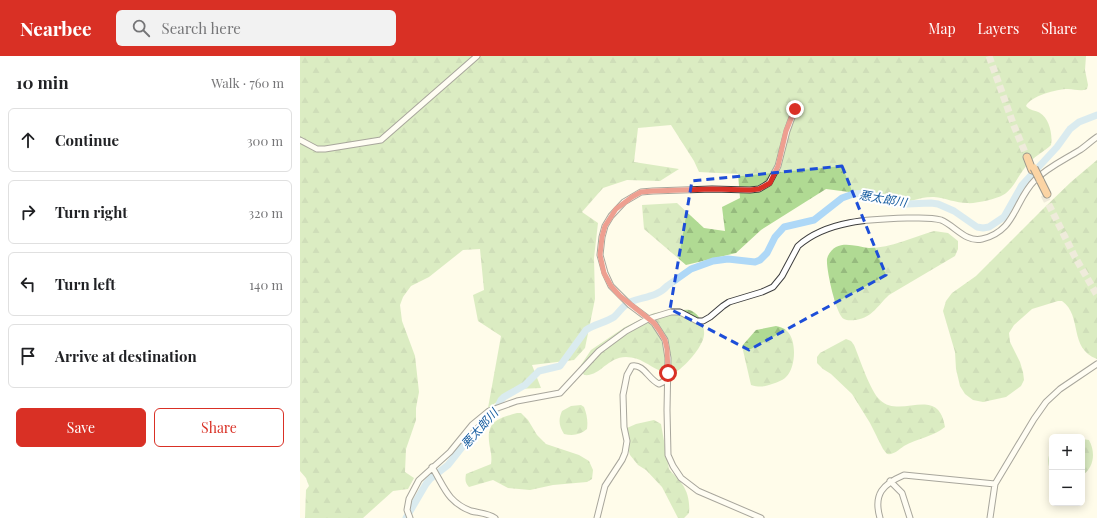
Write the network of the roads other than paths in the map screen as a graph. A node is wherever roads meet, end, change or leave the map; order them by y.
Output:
1 (477, 56) edge
2 (795, 109) dead end
3 (1097, 137) edge
4 (300, 140) edge
5 (1028, 157) tunnel mouth
6 (1045, 195) tunnel mouth
7 (648, 319) junction
8 (1097, 364) edge
9 (668, 373) junction
10 (432, 466) junction
11 (890, 481) junction
12 (995, 484) junction
13 (410, 518) edge
14 (495, 518) edge
15 (597, 518) edge
16 (761, 518) edge
17 (880, 518) edge
18 (910, 518) edge
19 (990, 518) edge

1 - 4 street
2 - 7 street
3 - 7 street
5 - 6 highway, bridge
7 - 9 street
7 - 10 street
8 - 12 street
9 - 15 street
9 - 16 street
10 - 13 street
10 - 14 street
11 - 12 street
11 - 17 street
11 - 18 street
12 - 19 street

